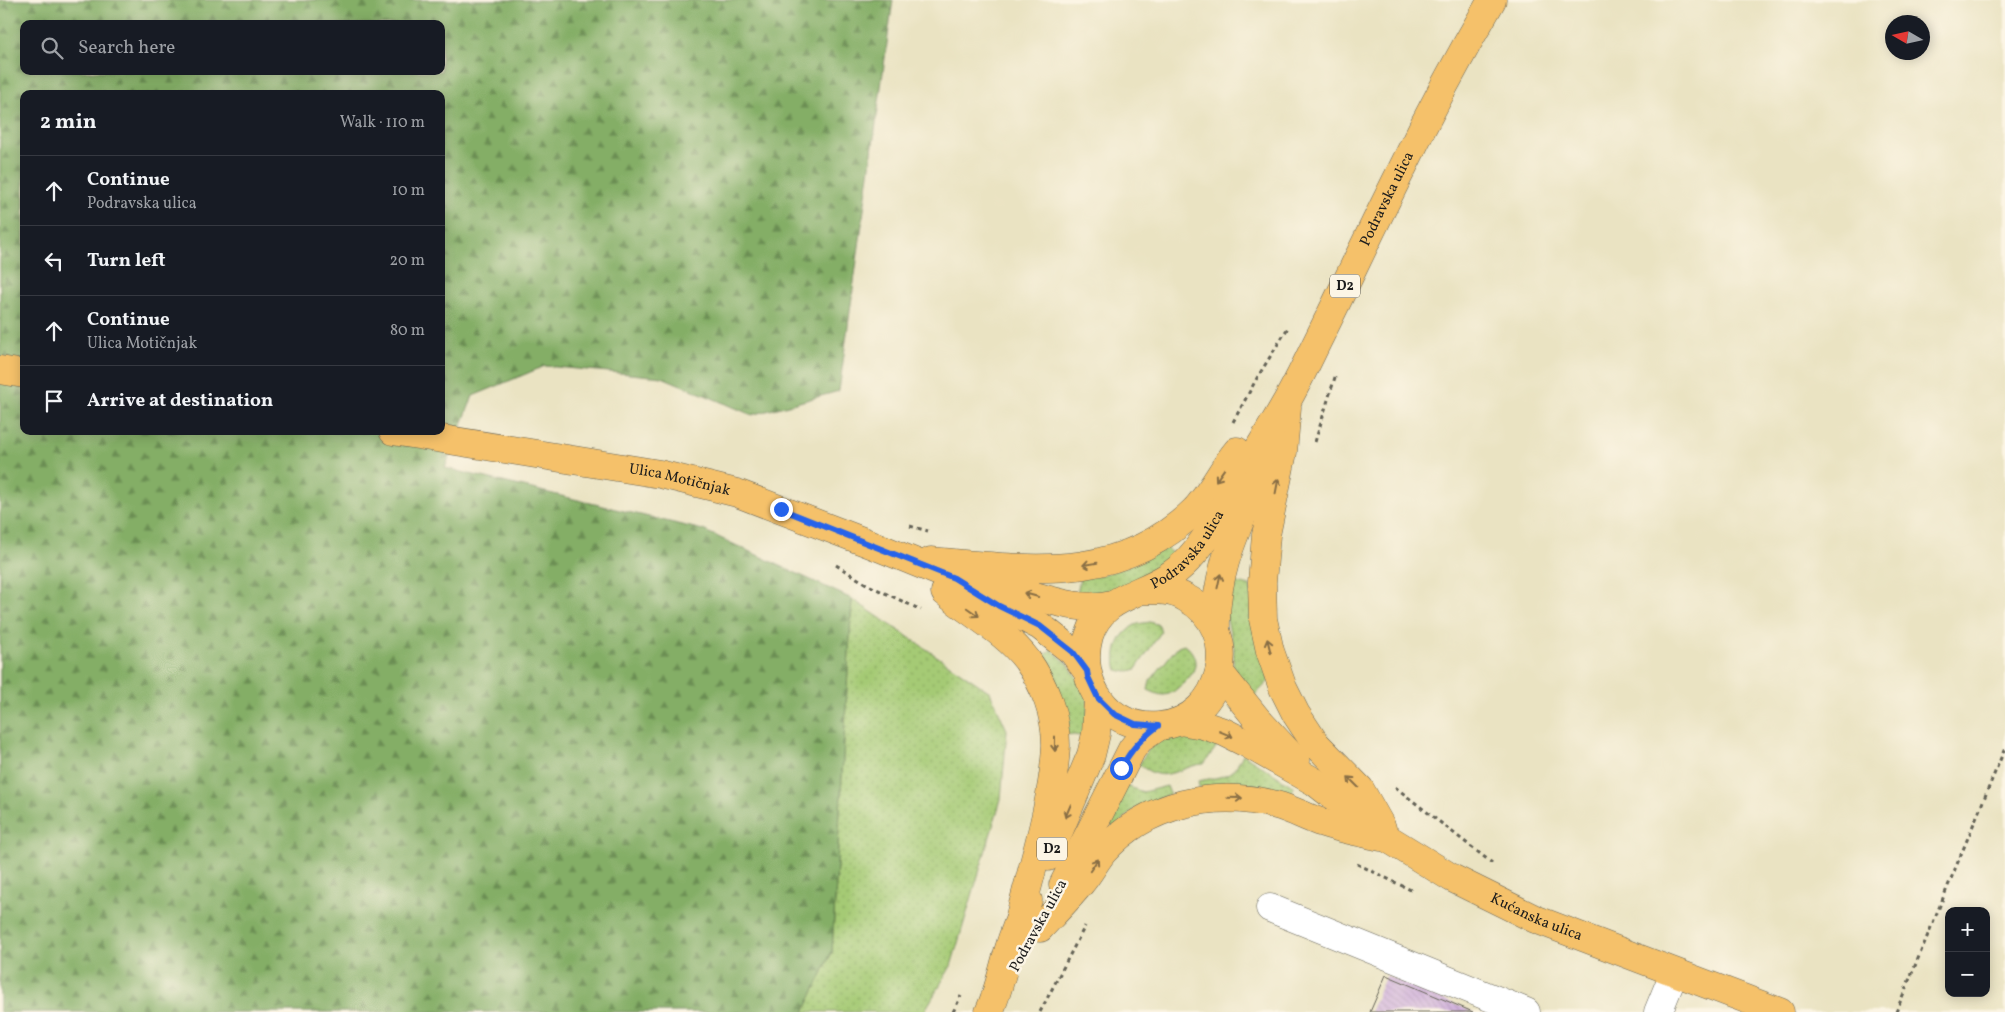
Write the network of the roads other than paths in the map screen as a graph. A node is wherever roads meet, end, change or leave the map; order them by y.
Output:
1 (1492, 0) edge
2 (0, 370) edge
3 (20, 373) edge
4 (1288, 400) junction
5 (418, 435) edge
6 (908, 559) junction
7 (954, 578) junction
8 (1142, 590) junction
9 (1112, 604) junction
10 (1216, 630) junction
11 (1087, 671) junction
12 (1220, 673) junction
13 (1098, 698) junction
14 (1169, 724) junction
15 (1315, 782) junction
16 (1388, 838) junction
17 (1270, 908) dead end
18 (1030, 922) junction
19 (1674, 973) junction
20 (992, 1005) edge
21 (1526, 1012) edge
22 (1658, 1012) edge
23 (1780, 1012) edge

1 - 4 main road, Podravska ulica / D2
2 - 3 main road
4 -> 6 main road
4 - 8 main road, Podravska ulica / D2
10 -> 4 main road, Podravska ulica / D2
16 -> 4 main road
5 - 6 main road, Ulica Motičnjak
6 - 7 main road, Ulica Motičnjak
6 -> 18 main road
9 -> 7 main road, Ulica Motičnjak
7 - 11 main road, Ulica Motičnjak
8 - 9 main road, D2
8 - 10 main road, D2
9 - 11 main road, D2
10 - 12 main road, D2
11 - 13 main road, D2
12 - 14 main road, D2
12 - 15 main road, Kućanska ulica
13 - 14 main road, D2
13 -> 18 main road, Podravska ulica / D2
14 -> 15 main road, Kućanska ulica
14 - 18 main road, Podravska ulica / D2
15 - 16 main road, Kućanska ulica
18 -> 16 main road
16 - 19 main road, Kućanska ulica
17 - 21 lane
18 - 20 main road, Podravska ulica / D2
19 - 22 lane
19 - 23 main road, Kućanska ulica

